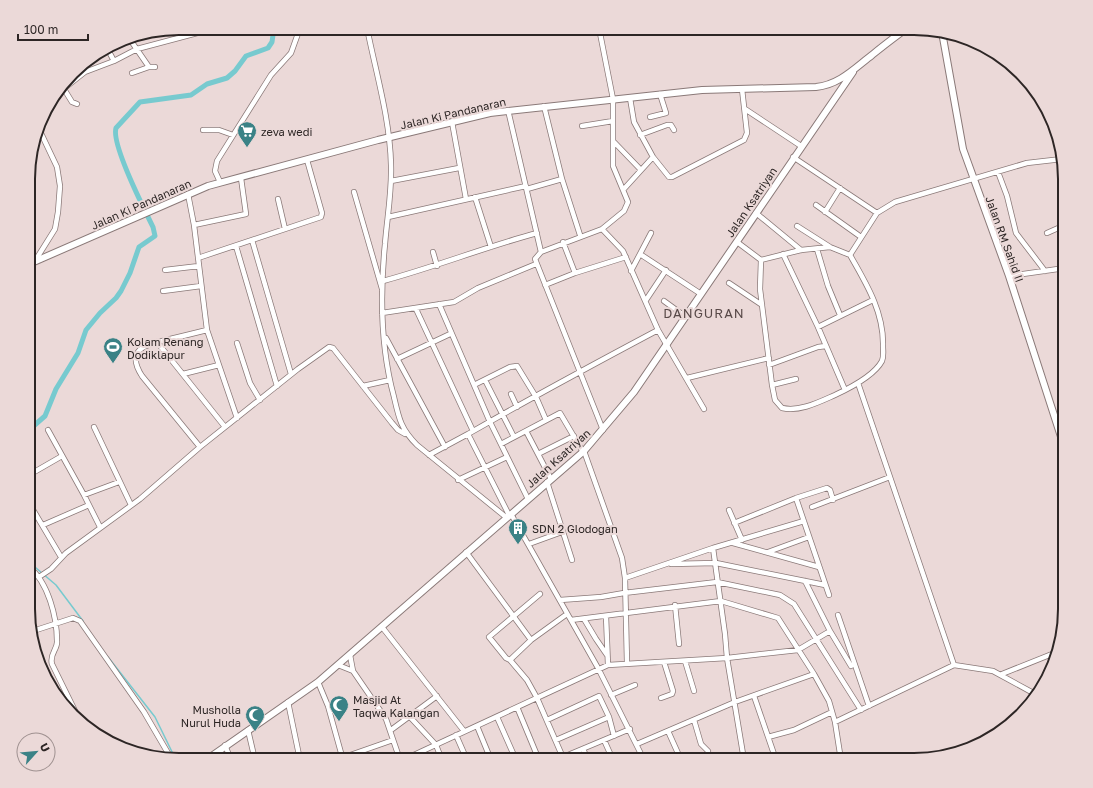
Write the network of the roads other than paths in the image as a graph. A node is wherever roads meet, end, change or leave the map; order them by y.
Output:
1 (187, 35) edge
2 (297, 35) edge
3 (368, 35) edge
4 (600, 35) edge
5 (898, 35) edge
6 (943, 38) edge
7 (133, 43) edge
8 (137, 49) junction
9 (110, 53) edge
10 (114, 61) junction
11 (149, 67) junction
12 (155, 67) dead end
13 (87, 71) joint
14 (853, 72) junction
15 (132, 73) dead end
16 (72, 83) edge
17 (828, 85) junction
18 (742, 89) junction
19 (65, 91) edge
20 (660, 94) junction
21 (837, 96) junction
22 (630, 98) junction
23 (613, 99) junction
24 (77, 104) dead end
25 (544, 106) junction
26 (744, 109) junction
27 (508, 110) junction
28 (650, 117) dead end
29 (613, 121) junction
30 (452, 122) junction
31 (582, 126) dead end
32 (203, 130) dead end
33 (674, 130) dead end
34 (233, 135) junction
35 (640, 135) junction
36 (42, 136) edge
37 (390, 138) junction
38 (614, 142) junction
39 (801, 146) junction
40 (654, 157) junction
41 (793, 157) junction
42 (307, 160) junction
43 (1057, 160) edge
44 (459, 168) junction
45 (641, 170) junction
46 (998, 172) junction
47 (241, 178) junction
48 (562, 179) junction
49 (973, 179) junction
50 (392, 181) junction
51 (220, 182) junction
52 (526, 188) junction
53 (840, 188) junction
54 (623, 190) junction
55 (354, 192) dead end
56 (188, 194) junction
57 (476, 197) junction
58 (278, 199) dead end
59 (466, 199) junction
60 (816, 205) dead end
61 (825, 212) junction
62 (756, 213) junction
63 (877, 213) junction
64 (388, 217) junction
65 (194, 225) junction
66 (797, 226) dead end
67 (602, 228) junction
68 (1058, 228) edge
69 (285, 229) junction
70 (537, 233) junction
71 (651, 233) dead end
72 (1047, 233) dead end
73 (580, 235) junction
74 (861, 237) junction
75 (252, 240) junction
76 (563, 242) junction
77 (737, 242) junction
78 (236, 246) junction
79 (490, 247) junction
80 (830, 247) junction
81 (817, 249) junction
82 (801, 250) junction
83 (434, 252) dead end
84 (541, 252) junction
85 (640, 254) junction
86 (783, 254) junction
87 (850, 255) junction
88 (626, 257) junction
89 (198, 258) junction
90 (35, 259) edge
91 (761, 260) junction
92 (35, 262) edge
93 (536, 264) junction
94 (199, 266) junction
95 (437, 266) junction
96 (1058, 269) edge
97 (165, 270) dead end
98 (666, 270) junction
99 (631, 271) junction
100 (1045, 271) junction
101 (575, 273) junction
102 (1009, 276) junction
103 (383, 281) junction
104 (729, 283) dead end
105 (545, 285) junction
106 (201, 286) junction
107 (163, 291) dead end
108 (383, 292) junction
109 (701, 294) junction
110 (646, 300) junction
111 (873, 300) junction
112 (664, 301) dead end
113 (439, 304) junction
114 (762, 305) junction
115 (416, 309) junction
116 (382, 313) junction
117 (840, 315) junction
118 (686, 317) junction
119 (818, 327) junction
120 (207, 330) junction
121 (658, 330) junction
122 (450, 334) junction
123 (386, 337) junction
124 (157, 342) junction
125 (431, 342) junction
126 (237, 343) dead end
127 (666, 343) junction
128 (826, 346) junction
129 (769, 358) junction
130 (397, 359) junction
131 (219, 365) junction
132 (769, 365) junction
133 (580, 371) junction
134 (183, 374) junction
135 (291, 374) junction
136 (687, 378) junction
137 (796, 379) dead end
138 (390, 380) junction
139 (485, 380) junction
140 (858, 384) junction
141 (474, 385) junction
142 (772, 385) junction
143 (277, 386) junction
144 (363, 386) junction
145 (845, 390) junction
146 (511, 394) dead end
147 (536, 397) junction
148 (260, 400) junction
149 (518, 407) junction
150 (704, 409) dead end
151 (502, 415) junction
152 (237, 418) junction
153 (546, 420) junction
154 (490, 422) junction
155 (94, 427) dead end
156 (1058, 427) edge
157 (226, 428) junction
158 (48, 430) dead end
159 (603, 430) junction
160 (526, 431) junction
161 (471, 432) junction
162 (405, 434) junction
163 (574, 436) junction
164 (514, 437) junction
165 (501, 444) junction
166 (200, 447) junction
167 (445, 447) junction
168 (584, 452) junction
169 (538, 454) junction
170 (429, 455) junction
171 (62, 456) junction
172 (507, 457) junction
173 (485, 468) junction
174 (35, 472) edge
175 (890, 477) junction
176 (458, 480) junction
177 (549, 481) junction
178 (120, 482) junction
179 (84, 495) junction
180 (796, 498) junction
181 (528, 499) junction
182 (833, 500) junction
183 (90, 505) junction
184 (131, 505) junction
185 (812, 506) dead end
186 (729, 510) dead end
187 (35, 512) edge
188 (509, 515) junction
189 (804, 521) junction
190 (734, 523) junction
191 (43, 525) junction
192 (100, 527) junction
193 (562, 532) junction
194 (809, 537) junction
195 (742, 540) junction
196 (732, 543) junction
197 (529, 544) junction
198 (713, 548) junction
199 (466, 552) junction
200 (768, 552) junction
201 (61, 557) junction
202 (572, 560) dead end
203 (716, 562) junction
204 (665, 565) junction
205 (819, 566) junction
206 (35, 573) edge
207 (39, 576) junction
208 (625, 578) junction
209 (805, 581) junction
210 (717, 582) junction
211 (826, 585) junction
212 (624, 593) junction
213 (540, 594) dead end
214 (829, 595) dead end
215 (560, 600) junction
216 (721, 601) junction
217 (675, 606) junction
218 (625, 612) junction
219 (567, 614) junction
220 (838, 615) dead end
221 (514, 616) junction
222 (606, 616) junction
223 (584, 619) junction
224 (571, 620) junction
225 (55, 623) junction
226 (382, 627) junction
227 (36, 630) edge
228 (830, 631) junction
229 (816, 639) junction
230 (531, 640) junction
231 (679, 644) dead end
232 (798, 650) junction
233 (350, 654) junction
234 (607, 655) junction
235 (1050, 655) edge
236 (727, 658) junction
237 (510, 660) junction
238 (685, 661) junction
239 (664, 662) junction
240 (627, 663) junction
241 (338, 665) junction
242 (608, 665) junction
243 (954, 665) junction
244 (851, 666) dead end
245 (598, 668) junction
246 (353, 672) junction
247 (814, 674) junction
248 (1002, 674) junction
249 (318, 682) junction
250 (635, 685) dead end
251 (694, 691) dead end
252 (1032, 692) edge
253 (611, 695) junction
254 (437, 696) junction
255 (754, 696) junction
256 (537, 698) junction
257 (660, 698) dead end
258 (288, 702) junction
259 (735, 702) junction
260 (73, 706) edge
261 (869, 706) junction
262 (517, 707) junction
263 (861, 710) junction
264 (832, 712) junction
265 (497, 716) junction
266 (410, 717) junction
267 (609, 718) junction
268 (547, 720) junction
269 (694, 720) junction
270 (835, 722) junction
271 (477, 726) junction
272 (630, 729) junction
273 (248, 730) junction
274 (391, 730) junction
275 (464, 731) junction
276 (668, 731) junction
277 (456, 735) junction
278 (614, 736) junction
279 (768, 737) junction
280 (393, 740) junction
281 (556, 740) junction
282 (604, 740) junction
283 (637, 744) junction
284 (225, 745) junction
285 (436, 745) junction
286 (583, 749) junction
287 (420, 752) edge
288 (708, 752) dead end
289 (168, 753) edge
290 (215, 753) edge
291 (228, 753) edge
292 (253, 753) edge
293 (299, 753) edge
294 (340, 753) edge
295 (358, 753) edge
296 (398, 753) edge
297 (439, 753) edge
298 (464, 753) edge
299 (488, 753) edge
300 (513, 753) edge
301 (536, 753) edge
302 (562, 753) edge
303 (575, 753) edge
304 (585, 753) edge
305 (610, 753) edge
306 (641, 753) edge
307 (678, 753) edge
308 (743, 753) edge
309 (774, 753) edge
310 (840, 753) edge

1 - 8 street
2 - 34 street
3 - 37 street
4 - 23 street
5 - 14 street, Jalan Ki Pandanaran
6 - 49 street, Jalan RM Sahid II
7 - 8 street
8 - 10 street
8 - 11 street
9 - 10 street
10 - 13 street
11 - 12 street
11 - 15 street
13 - 16 street
14 - 17 street, Jalan Ki Pandanaran
14 - 21 street, Jalan Ksatriyan
17 - 18 street, Jalan Ki Pandanaran
17 - 21 street
18 - 20 street, Jalan Ki Pandanaran
18 - 26 street
19 - 24 street
20 - 22 street, Jalan Ki Pandanaran
20 - 28 street
21 - 39 street, Jalan Ksatriyan
22 - 23 street, Jalan Ki Pandanaran
22 - 35 street
23 - 25 street, Jalan Ki Pandanaran
23 - 29 street
25 - 27 street, Jalan Ki Pandanaran
25 - 48 street
26 - 39 street
26 - 40 street
27 - 30 street, Jalan Ki Pandanaran
27 - 52 street
29 - 31 street
29 - 38 street
30 - 37 street, Jalan Ki Pandanaran
30 - 44 street
32 - 34 street
33 - 35 street
34 - 51 street
35 - 40 street
36 - 90 street
37 - 42 street, Jalan Ki Pandanaran
37 - 50 street
38 - 45 street
38 - 54 street
39 - 41 street, Jalan Ksatriyan
40 - 45 street
41 - 53 street
41 - 62 street, Jalan Ksatriyan
42 - 47 street, Jalan Ki Pandanaran
42 - 69 street
43 - 46 street
44 - 50 street
44 - 59 street
45 - 54 street
46 - 49 street
46 - 100 street
47 - 51 street, Jalan Ki Pandanaran
47 - 65 street
48 - 52 street
48 - 73 street
49 - 63 street
49 - 102 street, Jalan RM Sahid II
50 - 64 street
51 - 56 street, Jalan Ki Pandanaran
52 - 57 street
52 - 70 street
53 - 61 street
53 - 63 street
54 - 67 street
55 - 108 street
56 - 65 street
56 - 92 street, Jalan Ki Pandanaran
57 - 59 street
57 - 79 street
58 - 69 street
59 - 64 street
60 - 61 street
61 - 74 street
62 - 77 street, Jalan Ksatriyan
62 - 82 street
63 - 74 street
64 - 103 street
65 - 89 street
66 - 80 street
67 - 73 street
67 - 88 street
68 - 72 street
69 - 75 street
70 - 79 street
70 - 84 street
71 - 85 street
73 - 76 street
74 - 87 street
75 - 78 street
75 - 135 street
76 - 84 street
76 - 101 street
77 - 91 street
77 - 109 street, Jalan Ksatriyan
78 - 89 street
78 - 143 street
79 - 95 street
80 - 81 street
80 - 87 street
81 - 82 street
81 - 117 street
82 - 86 street
83 - 95 street
84 - 93 street
85 - 98 street
85 - 99 street
86 - 91 street
86 - 119 street
87 - 111 street
88 - 99 street
88 - 101 street
89 - 94 street
91 - 114 street
93 - 105 street
93 - 113 street
94 - 97 street
94 - 106 street
95 - 103 street
96 - 100 street
98 - 109 street
98 - 110 street
99 - 110 street
100 - 102 street
101 - 105 street
102 - 156 street, Jalan RM Sahid II
103 - 108 street
104 - 114 street
105 - 133 street
106 - 107 street
106 - 120 street
108 - 116 street
109 - 118 street, Jalan Ksatriyan
110 - 121 street
111 - 117 street
111 - 140 street
112 - 118 street
113 - 115 street
113 - 122 street
114 - 129 street
115 - 116 street
115 - 125 street
116 - 123 street
117 - 119 street
118 - 127 street, Jalan Ksatriyan
119 - 128 street
120 - 124 street
120 - 131 street
121 - 127 street
121 - 133 street
122 - 125 street
122 - 141 street
123 - 130 street
123 - 138 street
124 - 134 street
124 - 166 street
125 - 130 street
125 - 161 street
126 - 148 street
127 - 136 street
127 - 159 street, Jalan Ksatriyan
128 - 132 street
128 - 145 street
129 - 132 street
129 - 136 street
130 - 167 street
131 - 134 street
131 - 152 street
132 - 142 street
133 - 147 street
133 - 159 street
134 - 157 street
135 - 143 street
135 - 144 street
136 - 150 street
137 - 142 street
138 - 144 street
138 - 162 street
139 - 141 street
139 - 147 street
139 - 151 street
140 - 145 street
140 - 175 street
141 - 154 street
142 - 145 street
143 - 148 street
144 - 162 street
146 - 149 street
147 - 149 street
147 - 153 street
148 - 152 street
149 - 151 street
151 - 154 street
151 - 164 street
152 - 157 street
153 - 160 street
153 - 163 street
154 - 161 street
154 - 165 street
155 - 178 street
157 - 166 street
158 - 171 street
159 - 168 street, Jalan Ksatriyan
160 - 164 street
160 - 169 street
161 - 167 street
161 - 173 street
162 - 170 street
163 - 168 street
163 - 169 street
164 - 165 street
165 - 172 street
166 - 184 street
167 - 170 street
168 - 177 street, Jalan Ksatriyan
168 - 208 street
169 - 177 street
170 - 176 street
171 - 174 street
171 - 179 street
172 - 173 street
172 - 181 street
173 - 176 street
173 - 188 street
175 - 182 street
175 - 243 street
176 - 188 street
177 - 181 street, Jalan Ksatriyan
177 - 193 street
178 - 179 street
178 - 184 street
179 - 183 street
180 - 182 street
180 - 189 street
180 - 190 street
181 - 188 street, Jalan Ksatriyan
182 - 185 street
183 - 191 street
183 - 192 street
184 - 192 street
186 - 190 street
187 - 191 street
188 - 197 street
188 - 199 street, Jalan Ksatriyan
189 - 194 street
189 - 195 street
190 - 195 street
191 - 201 street
192 - 201 street
193 - 197 street
193 - 202 street
194 - 200 street
194 - 205 street
195 - 196 street
196 - 198 street
196 - 200 street
197 - 215 street
198 - 203 street
198 - 204 street
199 - 221 street
199 - 226 street, Jalan Ksatriyan
200 - 205 street
201 - 207 street
203 - 204 street
203 - 209 street
203 - 210 street
204 - 208 street
205 - 211 street
206 - 207 street
207 - 225 street
208 - 212 street
209 - 211 street
209 - 228 street
210 - 212 street
210 - 216 street
210 - 229 street
211 - 214 street
212 - 215 street
212 - 218 street
213 - 221 street
215 - 219 street
216 - 217 street
216 - 232 street
216 - 236 street
217 - 218 street
217 - 231 street
218 - 222 street
218 - 240 street
219 - 224 street
219 - 230 street
220 - 261 street
221 - 230 street
221 - 237 street
222 - 223 street
222 - 234 street
223 - 224 street
223 - 234 street
224 - 245 street
225 - 227 street
225 - 260 street
225 - 289 street
226 - 233 street, Jalan Ksatriyan
226 - 254 street
228 - 229 street
228 - 244 street
229 - 232 street
229 - 263 street
230 - 237 street
232 - 236 street
232 - 247 street
233 - 241 street, Jalan Ksatriyan
233 - 246 street
234 - 242 street
235 - 248 street
236 - 238 street
236 - 259 street
237 - 256 street
238 - 239 street
238 - 251 street
239 - 240 street
239 - 257 street
240 - 242 street
241 - 246 street
241 - 249 street, Jalan Ksatriyan
242 - 245 street
243 - 248 street
243 - 261 street
245 - 253 street
245 - 256 street
246 - 274 street
247 - 255 street
247 - 264 street
248 - 252 street
249 - 258 street, Jalan Ksatriyan
249 - 294 street
250 - 253 street
253 - 272 street
254 - 266 street
254 - 275 street
255 - 259 street
255 - 279 street
256 - 262 street
256 - 268 street
258 - 273 street, Jalan Ksatriyan
258 - 293 street
259 - 269 street
259 - 308 street
261 - 263 street
262 - 265 street
262 - 301 street
263 - 270 street
264 - 270 street
264 - 279 street
265 - 271 street
265 - 300 street
266 - 274 street
266 - 285 street
267 - 268 street
267 - 278 street
267 - 281 street
268 - 281 street
269 - 276 street
269 - 288 street
270 - 310 street
271 - 275 street
271 - 299 street
272 - 278 street
272 - 283 street
273 - 284 street, Jalan Ksatriyan
273 - 292 street
274 - 280 street
275 - 277 street
276 - 283 street
276 - 307 street
277 - 285 street
277 - 298 street
278 - 282 street
279 - 309 street
280 - 295 street
280 - 296 street
281 - 302 street
282 - 286 street
282 - 305 street
283 - 306 street
284 - 290 street, Jalan Ksatriyan
284 - 291 street
285 - 287 street
285 - 297 street
286 - 303 street
286 - 304 street

